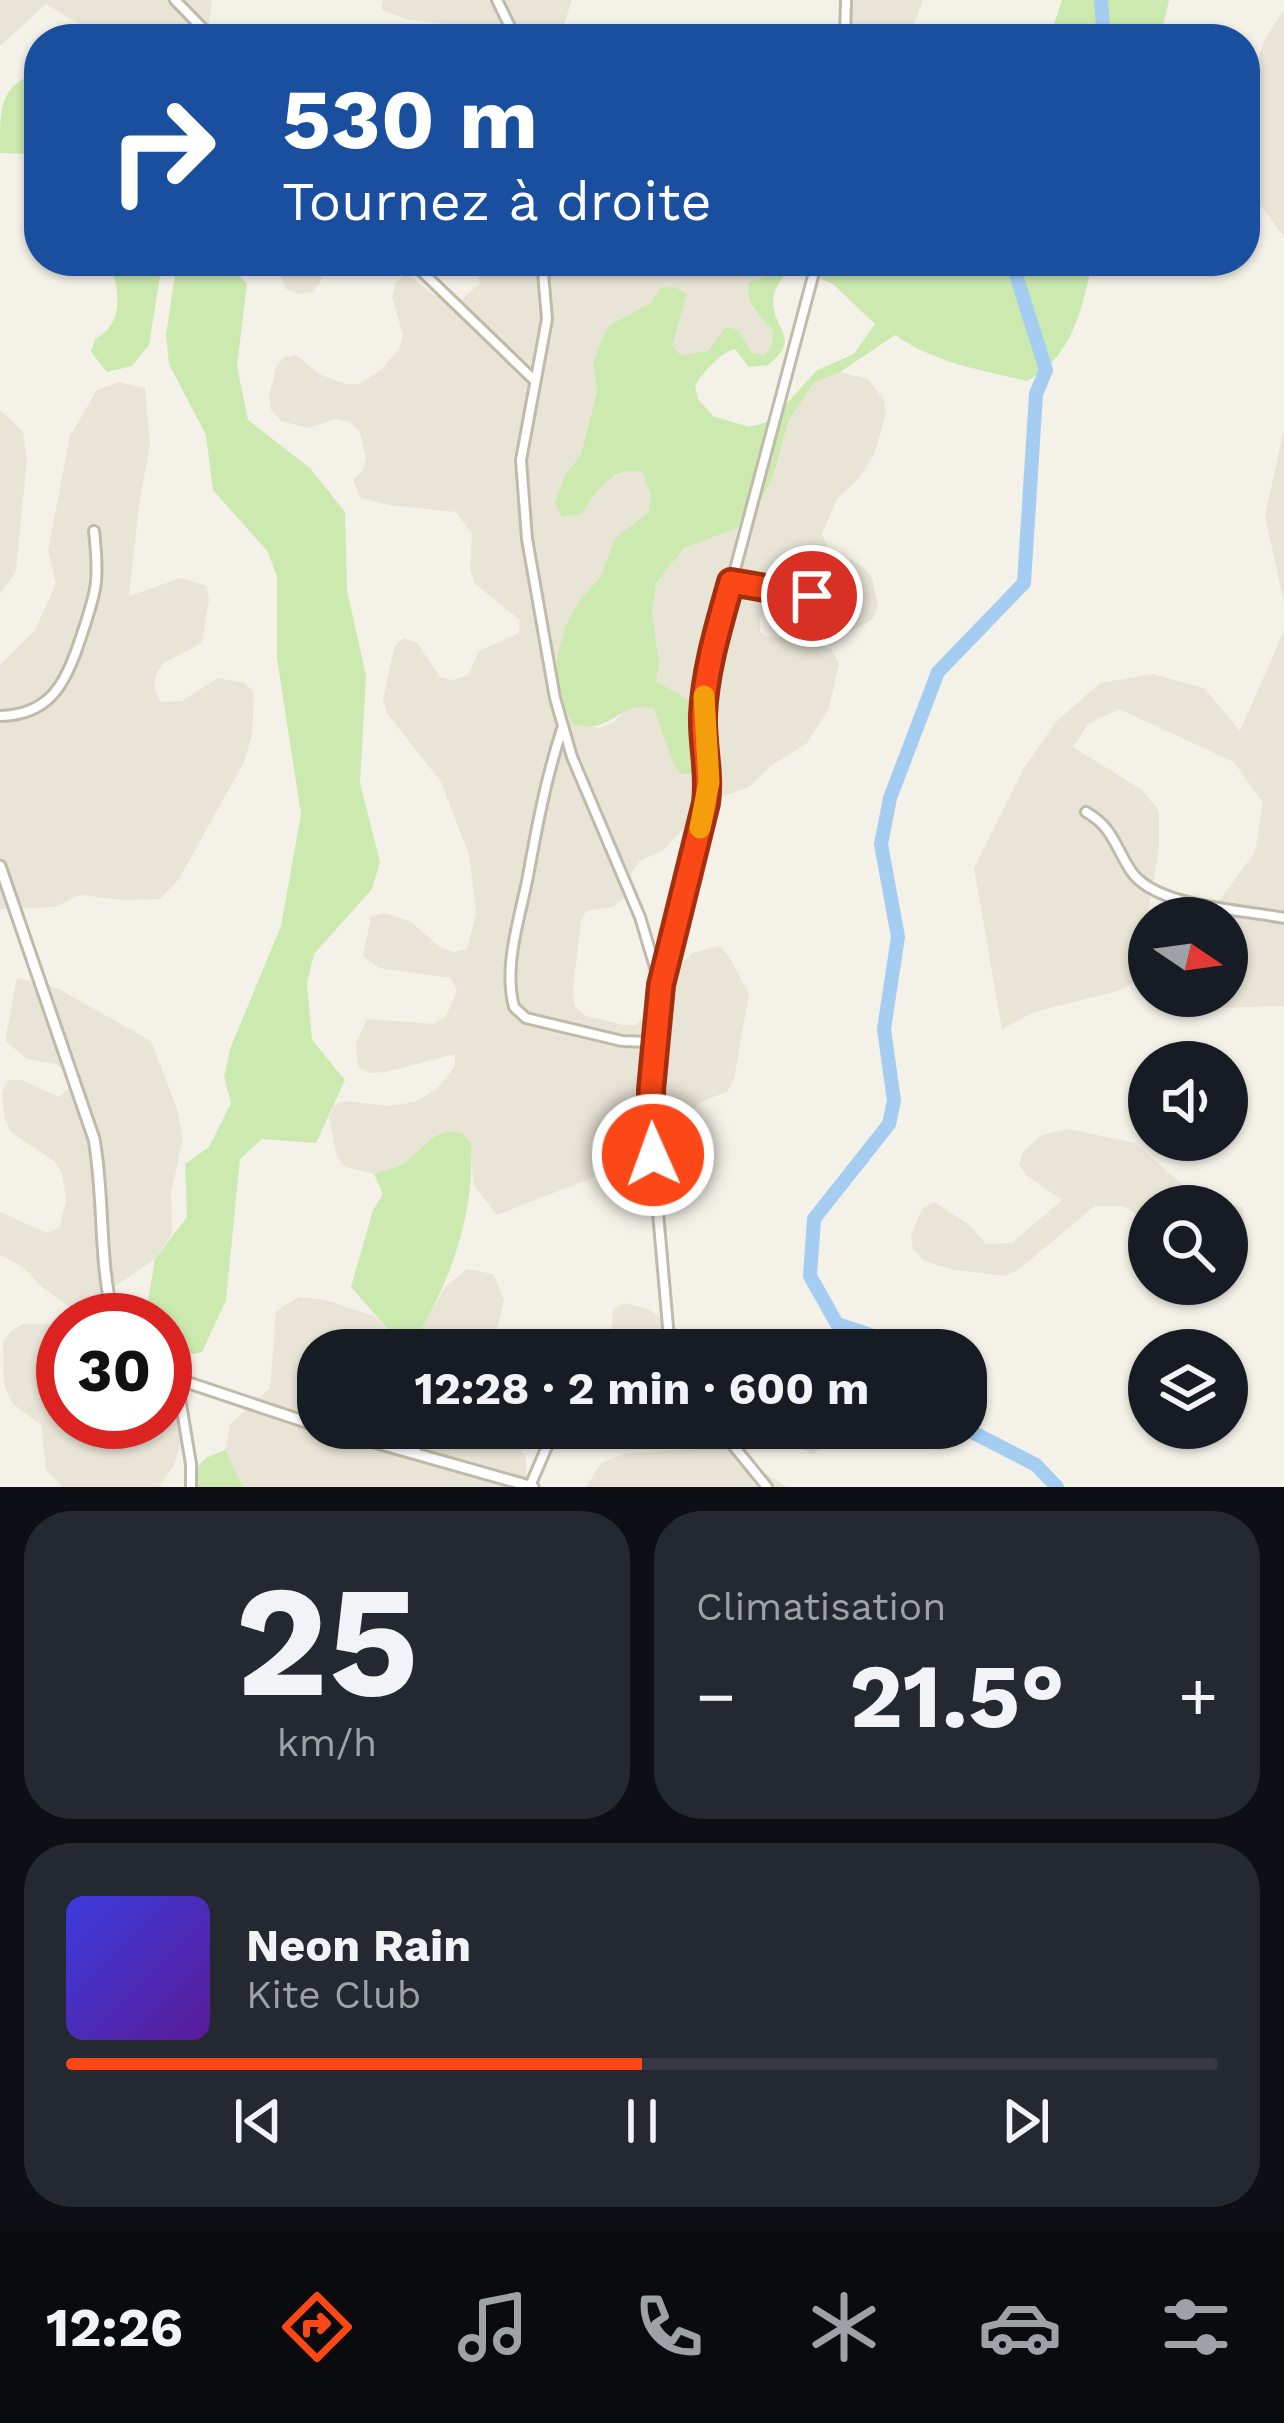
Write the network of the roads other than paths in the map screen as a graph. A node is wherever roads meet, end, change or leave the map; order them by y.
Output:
1 (175, 0) edge
2 (198, 24) edge
3 (427, 276) edge
4 (543, 276) edge
5 (814, 276) edge
6 (536, 382) junction
7 (94, 531) dead end
8 (731, 582) junction
9 (837, 601) dead end
10 (0, 716) edge
11 (563, 724) junction
12 (1086, 812) dead end
13 (0, 866) edge
14 (1284, 918) edge
15 (661, 985) junction
16 (653, 1042) junction
17 (107, 1293) edge
18 (668, 1329) edge
19 (192, 1384) edge
20 (297, 1419) edge
21 (188, 1449) edge
22 (407, 1449) edge
23 (546, 1449) edge
24 (738, 1449) edge
25 (415, 1451) joint
26 (190, 1487) edge
27 (531, 1487) edge
28 (767, 1487) edge

1 - 2 street
3 - 6 street
4 - 6 street
5 - 8 street
6 - 11 street
7 - 10 street
8 - 9 street
8 - 15 street
11 - 15 street
11 - 16 street
12 - 14 street
13 - 17 street
15 - 16 street
16 - 18 street
19 - 20 street
21 - 26 street
22 - 25 street
23 - 27 street
24 - 28 street
25 - 27 street

